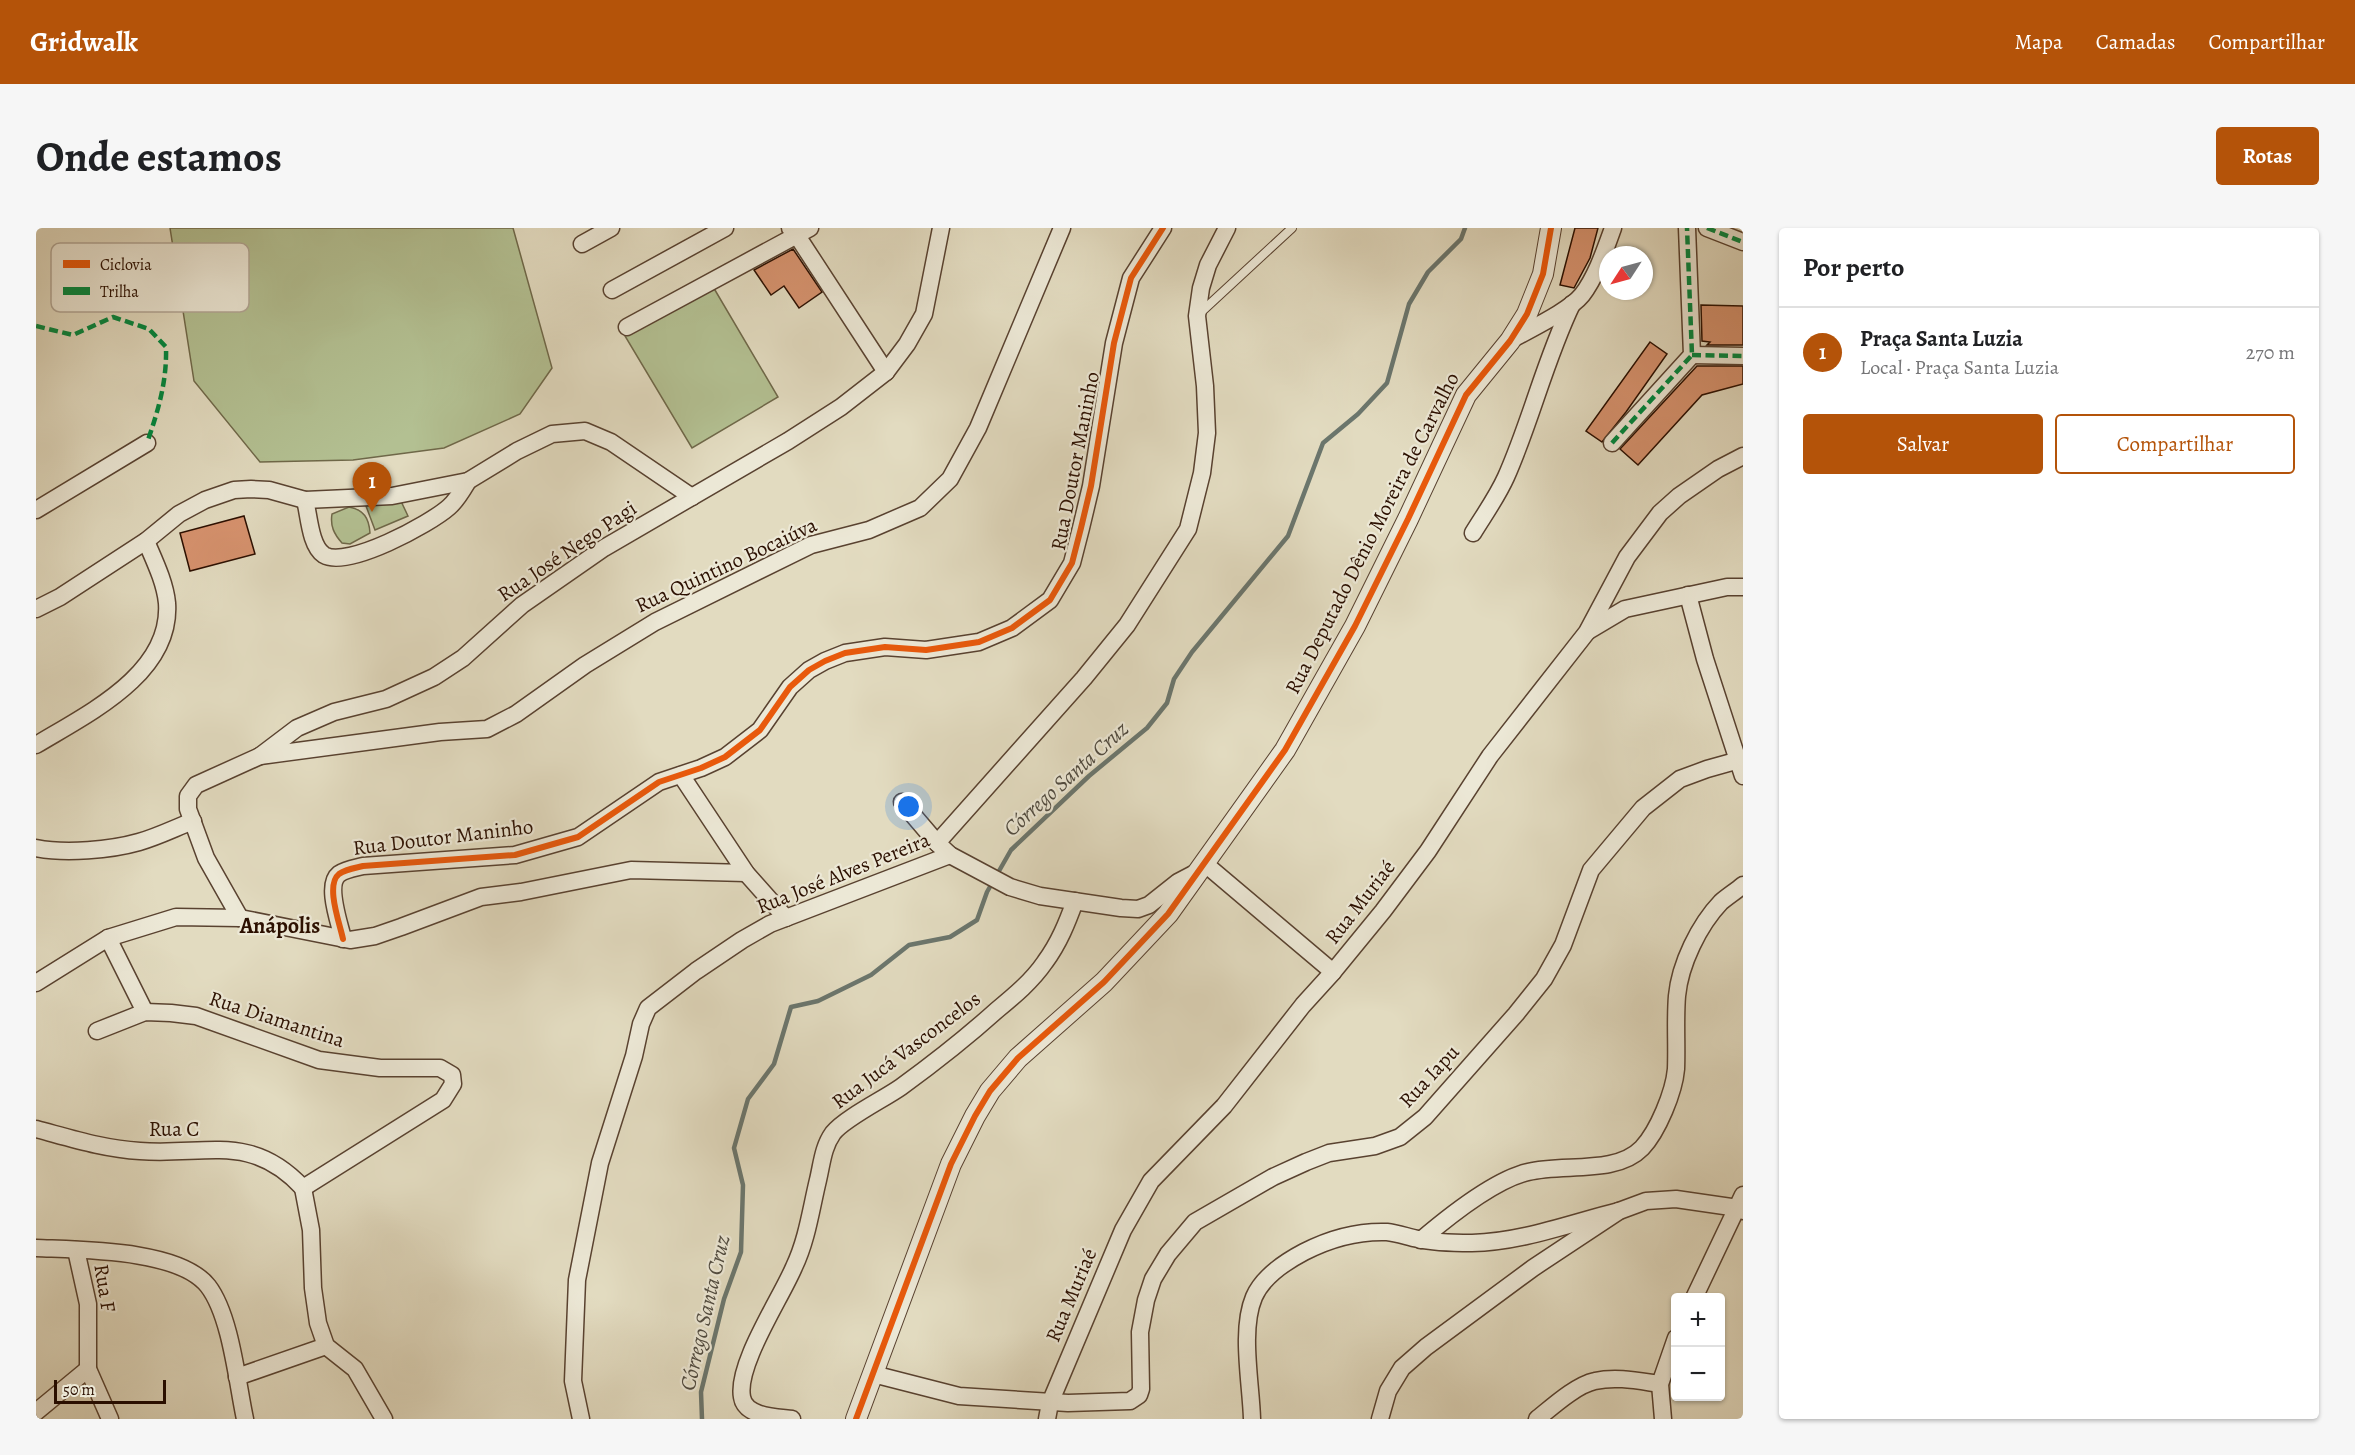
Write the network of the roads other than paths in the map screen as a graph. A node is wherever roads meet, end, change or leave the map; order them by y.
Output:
1 (611, 228) edge
2 (725, 228) edge
3 (941, 228) edge
4 (1062, 228) edge
5 (1163, 228) edge
6 (1227, 228) edge
7 (1292, 228) edge
8 (1551, 228) edge
9 (1613, 228) edge
10 (1687, 228) edge
11 (1707, 228) edge
12 (799, 230) edge
13 (1743, 242) edge
14 (582, 244) dead end
15 (612, 290) dead end
16 (1572, 304) junction
17 (1197, 316) junction
18 (627, 327) dead end
19 (1510, 340) junction
20 (1692, 355) junction
21 (1743, 356) edge
22 (886, 372) junction
23 (147, 443) dead end
24 (1612, 443) dead end
25 (1743, 456) edge
26 (468, 481) junction
27 (692, 497) junction
28 (305, 500) junction
29 (36, 510) edge
30 (1473, 533) dead end
31 (146, 541) junction
32 (1743, 587) edge
33 (1688, 594) junction
34 (36, 609) edge
35 (1587, 632) junction
36 (36, 745) edge
37 (260, 756) junction
38 (1740, 760) edge
39 (681, 775) junction
40 (1743, 776) edge
41 (902, 802) dead end
42 (193, 822) junction
43 (936, 843) junction
44 (36, 848) edge
45 (950, 855) junction
46 (1202, 867) junction
47 (746, 873) junction
48 (1743, 885) edge
49 (1075, 901) junction
50 (240, 918) junction
51 (786, 918) junction
52 (108, 938) junction
53 (343, 939) junction
54 (1333, 972) junction
55 (36, 983) edge
56 (145, 1012) junction
57 (97, 1031) dead end
58 (36, 1129) edge
59 (303, 1188) junction
60 (1741, 1205) edge
61 (1619, 1211) junction
62 (1421, 1240) junction
63 (36, 1248) edge
64 (76, 1250) junction
65 (1697, 1293) edge
66 (326, 1346) junction
67 (1673, 1347) edge
68 (88, 1369) junction
69 (873, 1374) junction
70 (237, 1377) junction
71 (1660, 1384) junction
72 (1048, 1411) edge
73 (1068, 1411) edge
74 (36, 1412) edge
75 (110, 1419) edge
76 (244, 1419) edge
77 (384, 1419) edge
78 (581, 1419) edge
79 (792, 1419) edge
80 (856, 1419) edge
81 (1252, 1419) edge
82 (1380, 1419) edge
83 (1537, 1419) edge
84 (1663, 1419) edge

1 - 14 street
2 - 15 street
3 - 22 street, Rua José Nego Pagi
4 - 37 street, Rua Quintino Bocaiúva
5 - 39 street, Rua Doutor Maninho
6 - 17 street, Rua José Alves Pereira
7 - 17 lane
8 - 19 street, Rua Deputado Dênio Moreira de Carvalho
9 - 16 street
10 - 20 street
11 - 13 street
12 - 18 street
12 - 22 street
16 - 19 street
16 - 30 street
17 - 43 street, Rua José Alves Pereira
19 - 46 street, Rua Deputado Dênio Moreira de Carvalho
20 - 21 street
20 - 24 street
22 - 27 street, Rua José Nego Pagi
23 - 29 street
25 - 35 street, Rua Muriaé
26 - 27 street
26 - 28 street
26 - 28 street
27 - 37 street, Rua José Nego Pagi
28 - 31 street
31 - 34 street
31 - 36 street
32 - 33 street
33 - 35 street
33 - 38 street
35 - 54 street, Rua Muriaé
37 - 42 street, Rua José Nego Pagi
38 - 40 street
38 - 73 street, Rua Iapu
39 - 47 street
39 - 53 street, Rua Doutor Maninho
41 - 43 street
42 - 44 street
42 - 50 street, Rua José Nego Pagi
43 - 45 street, Rua José Alves Pereira
45 - 49 street
45 - 51 street, Rua José Alves Pereira
46 - 49 street
46 - 54 street
46 - 69 street, Rua Deputado Dênio Moreira de Carvalho
47 - 51 street
47 - 53 street
48 - 62 street
49 - 79 street, Rua Jucá Vasconcelos
50 - 52 street
50 - 53 street
51 - 78 street, Rua José Alves Pereira
52 - 55 street
52 - 56 street
54 - 72 street, Rua Muriaé
56 - 57 street, Rua Diamantina
56 - 59 street, Rua Diamantina
58 - 59 street, Rua C
59 - 66 street
60 - 61 street
60 - 65 street
61 - 62 street
61 - 82 street
62 - 81 street
63 - 64 street
64 - 68 street, Rua F
64 - 70 street
66 - 70 street
66 - 77 street
67 - 71 street
68 - 74 street
68 - 75 street
69 - 72 street
69 - 80 street, Rua Deputado Dênio Moreira de Carvalho
70 - 76 street
71 - 83 street
71 - 84 street
72 - 73 street

